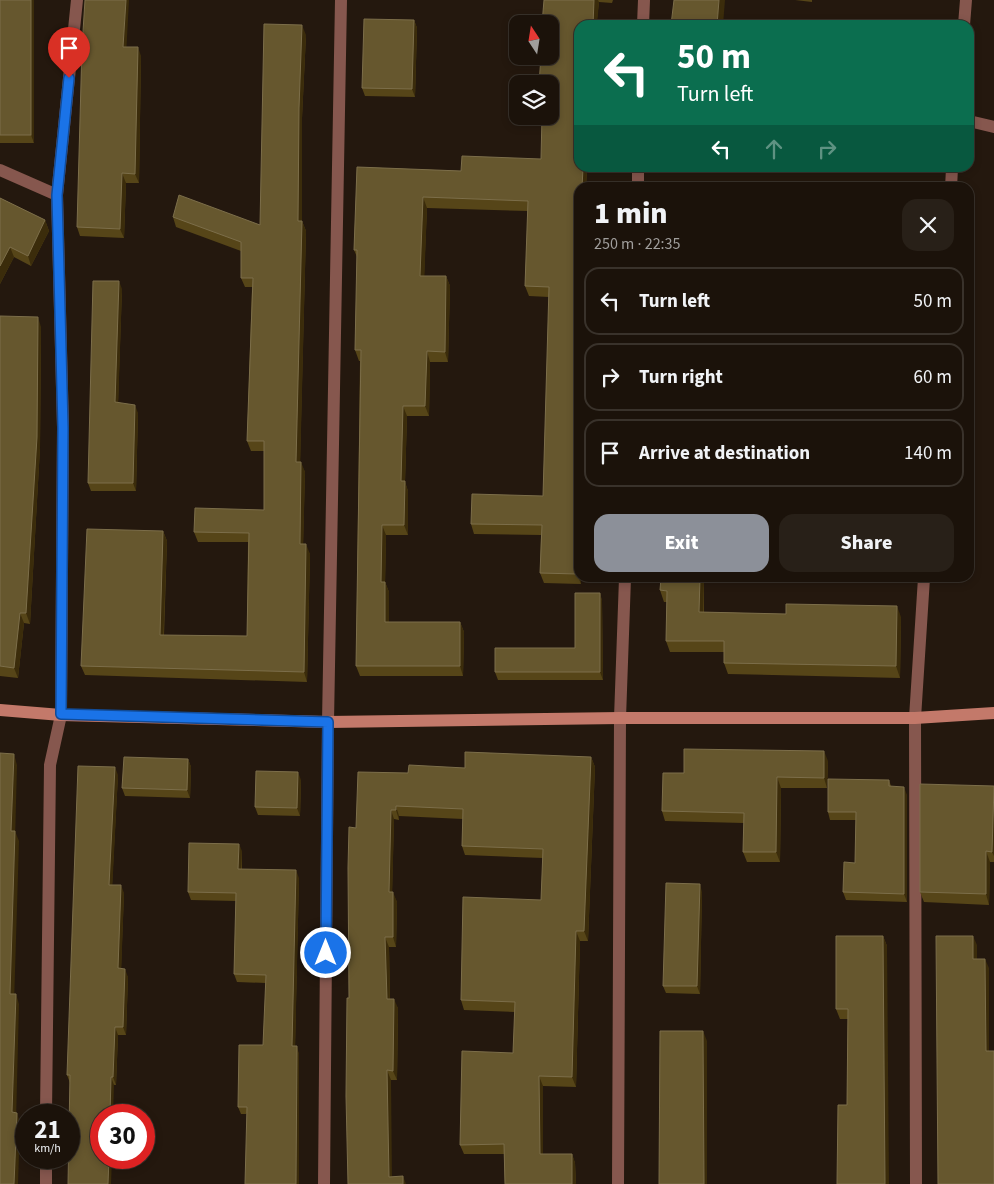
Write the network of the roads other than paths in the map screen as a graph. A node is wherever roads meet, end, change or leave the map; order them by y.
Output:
1 (77, 0) edge
2 (341, 0) edge
3 (644, 0) edge
4 (966, 0) edge
5 (643, 20) edge
6 (964, 20) edge
7 (974, 122) edge
8 (994, 127) edge
9 (0, 170) edge
10 (57, 195) junction
11 (625, 582) edge
12 (924, 582) edge
13 (0, 710) edge
14 (994, 713) edge
15 (61, 714) junction
16 (620, 718) junction
17 (915, 718) junction
18 (328, 722) junction
19 (46, 1104) edge
20 (46, 1169) edge
21 (46, 1184) edge
22 (324, 1184) edge
23 (618, 1184) edge
24 (916, 1184) edge

1 - 10 street
2 - 18 street
3 - 5 street
4 - 6 street
7 - 8 street
9 - 10 street
10 - 15 street
11 - 16 street
12 - 17 street
13 - 15 street
14 - 17 street
15 - 18 street
15 - 19 street
16 - 17 street
16 - 18 street
16 - 23 street
17 - 24 street
18 - 22 street
20 - 21 street

